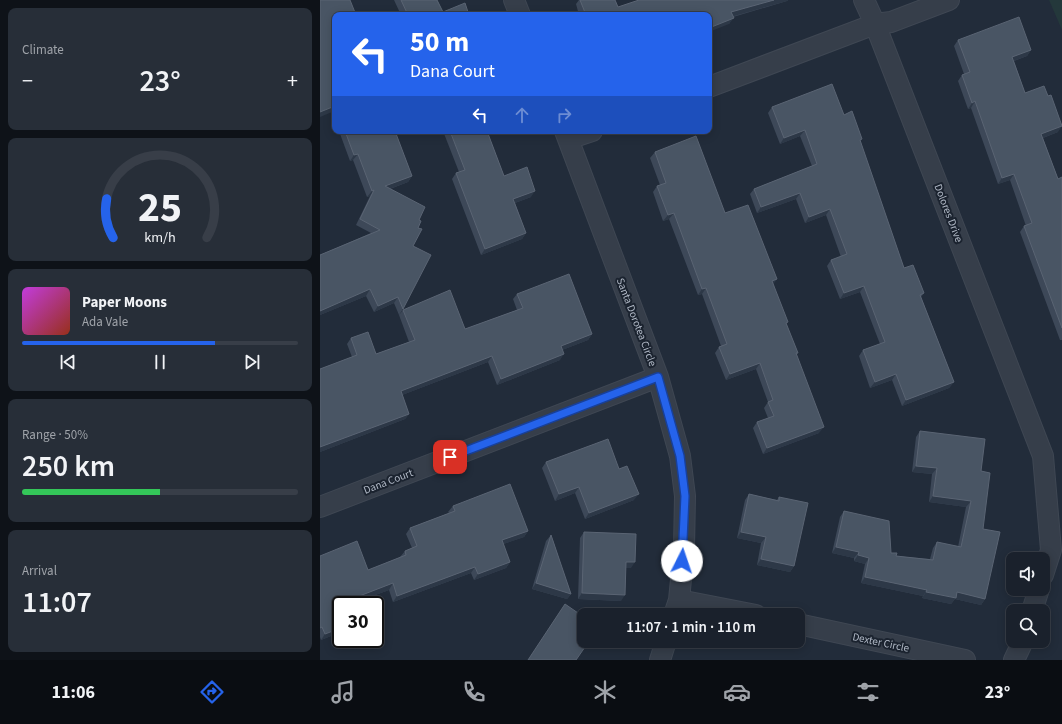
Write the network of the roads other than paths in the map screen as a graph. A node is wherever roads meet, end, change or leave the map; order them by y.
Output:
1 (514, 0) edge
2 (864, 0) edge
3 (949, 0) edge
4 (519, 12) edge
5 (875, 24) junction
6 (712, 86) edge
7 (566, 135) edge
8 (658, 377) junction
9 (320, 507) edge
10 (1050, 553) edge
11 (676, 607) edge
12 (686, 608) edge
13 (805, 626) edge
14 (664, 648) edge
15 (1020, 648) edge
16 (660, 660) edge
17 (965, 660) edge
18 (1014, 660) edge

1 - 4 street
2 - 5 street, Dolores Drive
3 - 5 street
5 - 6 street
5 - 10 street, Dolores Drive
7 - 8 street, Santa Dorotea Circle
8 - 9 street, Dana Court
8 - 11 street, Santa Dorotea Circle
11 - 12 street
13 - 17 street, Dexter Circle
14 - 16 street
15 - 18 street

